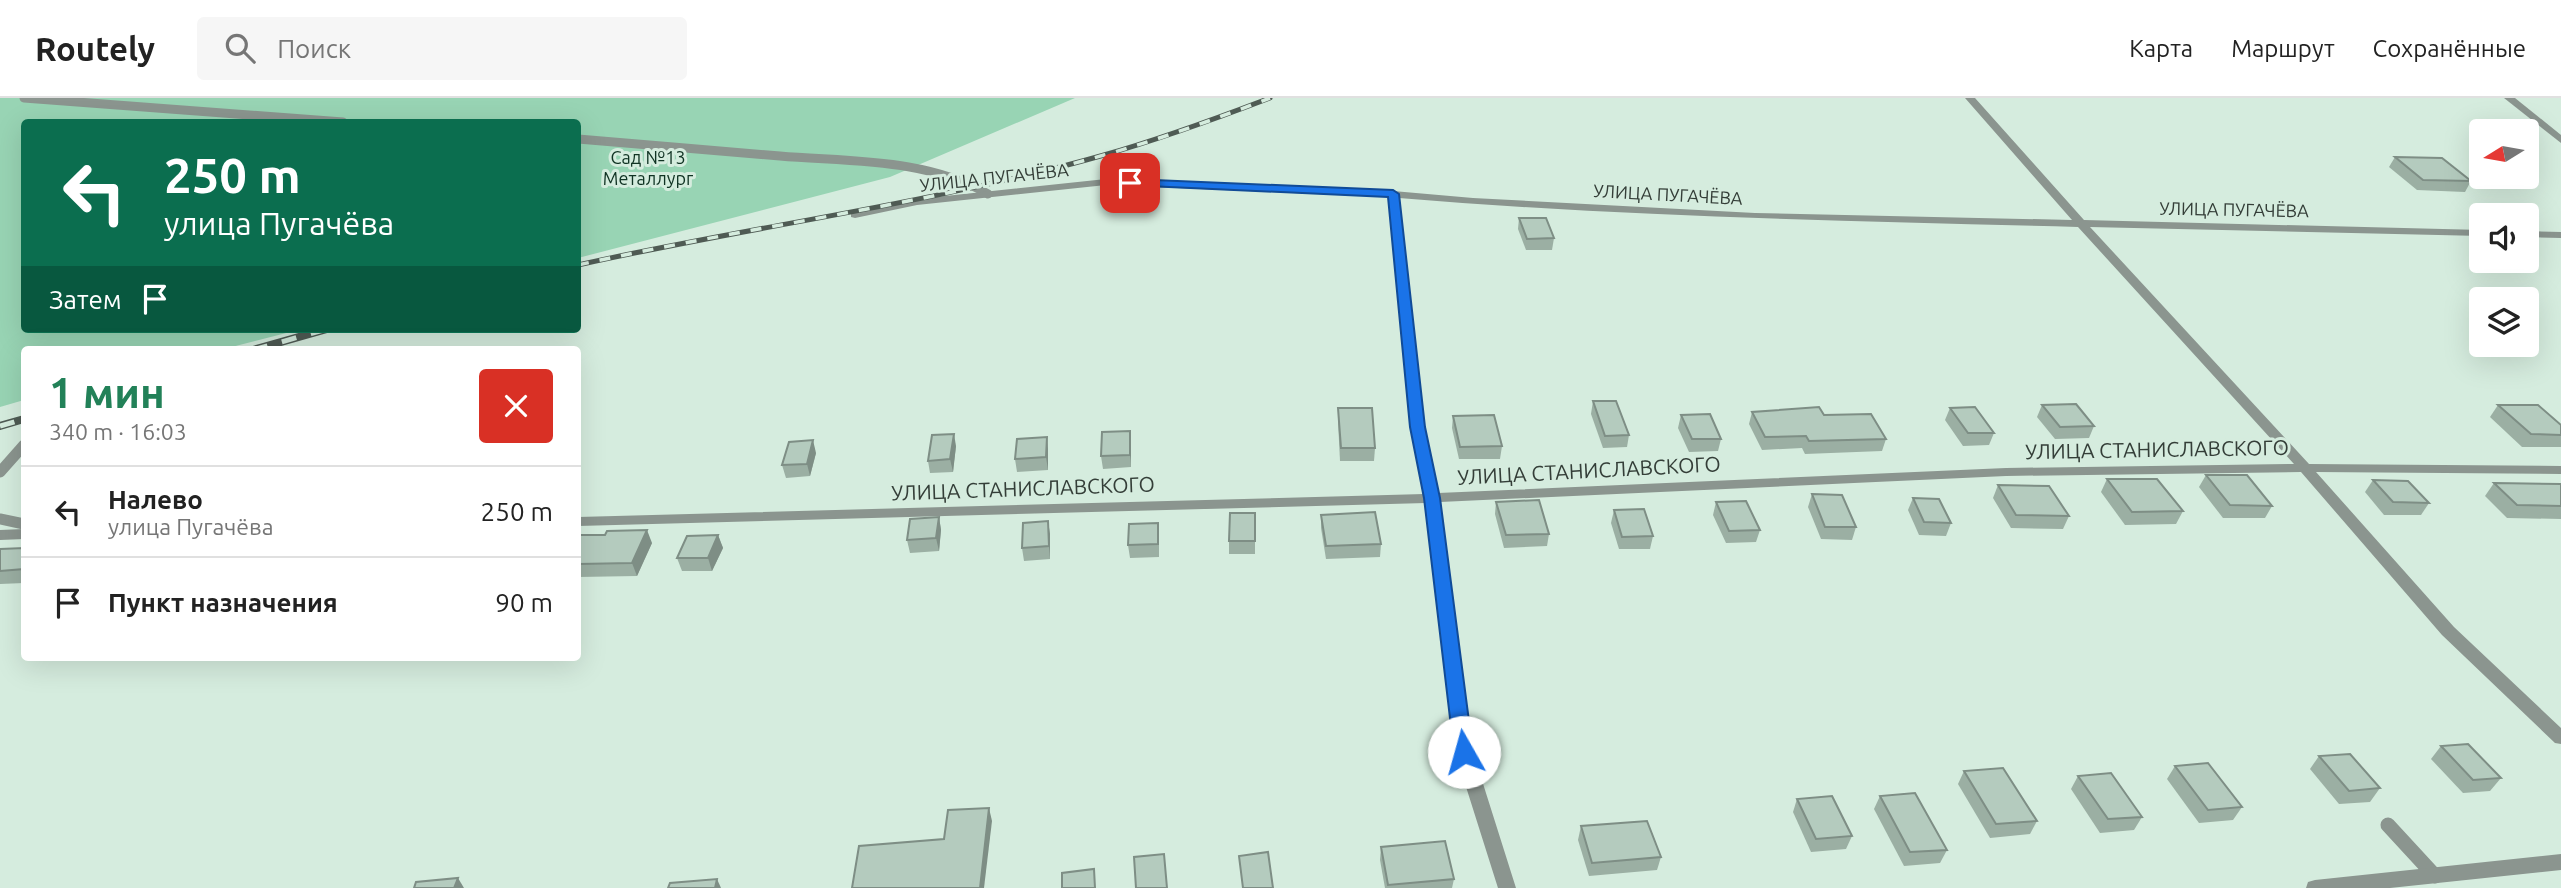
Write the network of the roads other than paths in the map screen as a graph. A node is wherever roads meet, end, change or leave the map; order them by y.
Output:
1 (24, 98) edge
2 (1970, 98) edge
3 (2509, 98) edge
4 (303, 119) edge
5 (581, 139) edge
6 (2561, 140) edge
7 (988, 194) junction
8 (1393, 194) junction
9 (855, 215) dead end
10 (2080, 223) junction
11 (2469, 233) edge
12 (2539, 234) edge
13 (2561, 235) edge
14 (21, 448) edge
15 (2305, 468) junction
16 (2561, 470) edge
17 (0, 472) edge
18 (1432, 498) junction
19 (0, 519) edge
20 (581, 522) edge
21 (21, 523) edge
22 (21, 534) edge
23 (0, 535) edge
24 (2561, 738) edge
25 (2388, 825) dead end
26 (2561, 862) edge
27 (2435, 876) junction
28 (1507, 888) edge
29 (2315, 888) edge

1 - 4 lane
2 - 10 street
3 - 6 street
5 - 7 lane
7 - 8 street, УЛИЦА ПУГАЧЁВА
7 - 9 street, УЛИЦА ПУГАЧЁВА
8 - 10 street, УЛИЦА ПУГАЧЁВА
8 - 18 street
10 - 11 street, УЛИЦА ПУГАЧЁВА
10 - 15 street
12 - 13 street
14 - 17 lane
15 - 16 street, УЛИЦА СТАНИСЛАВСКОГО
15 - 18 street, УЛИЦА СТАНИСЛАВСКОГО
15 - 24 street
18 - 20 street, УЛИЦА СТАНИСЛАВСКОГО
18 - 28 street
19 - 21 lane
22 - 23 street
25 - 27 lane
26 - 27 street
27 - 29 street

